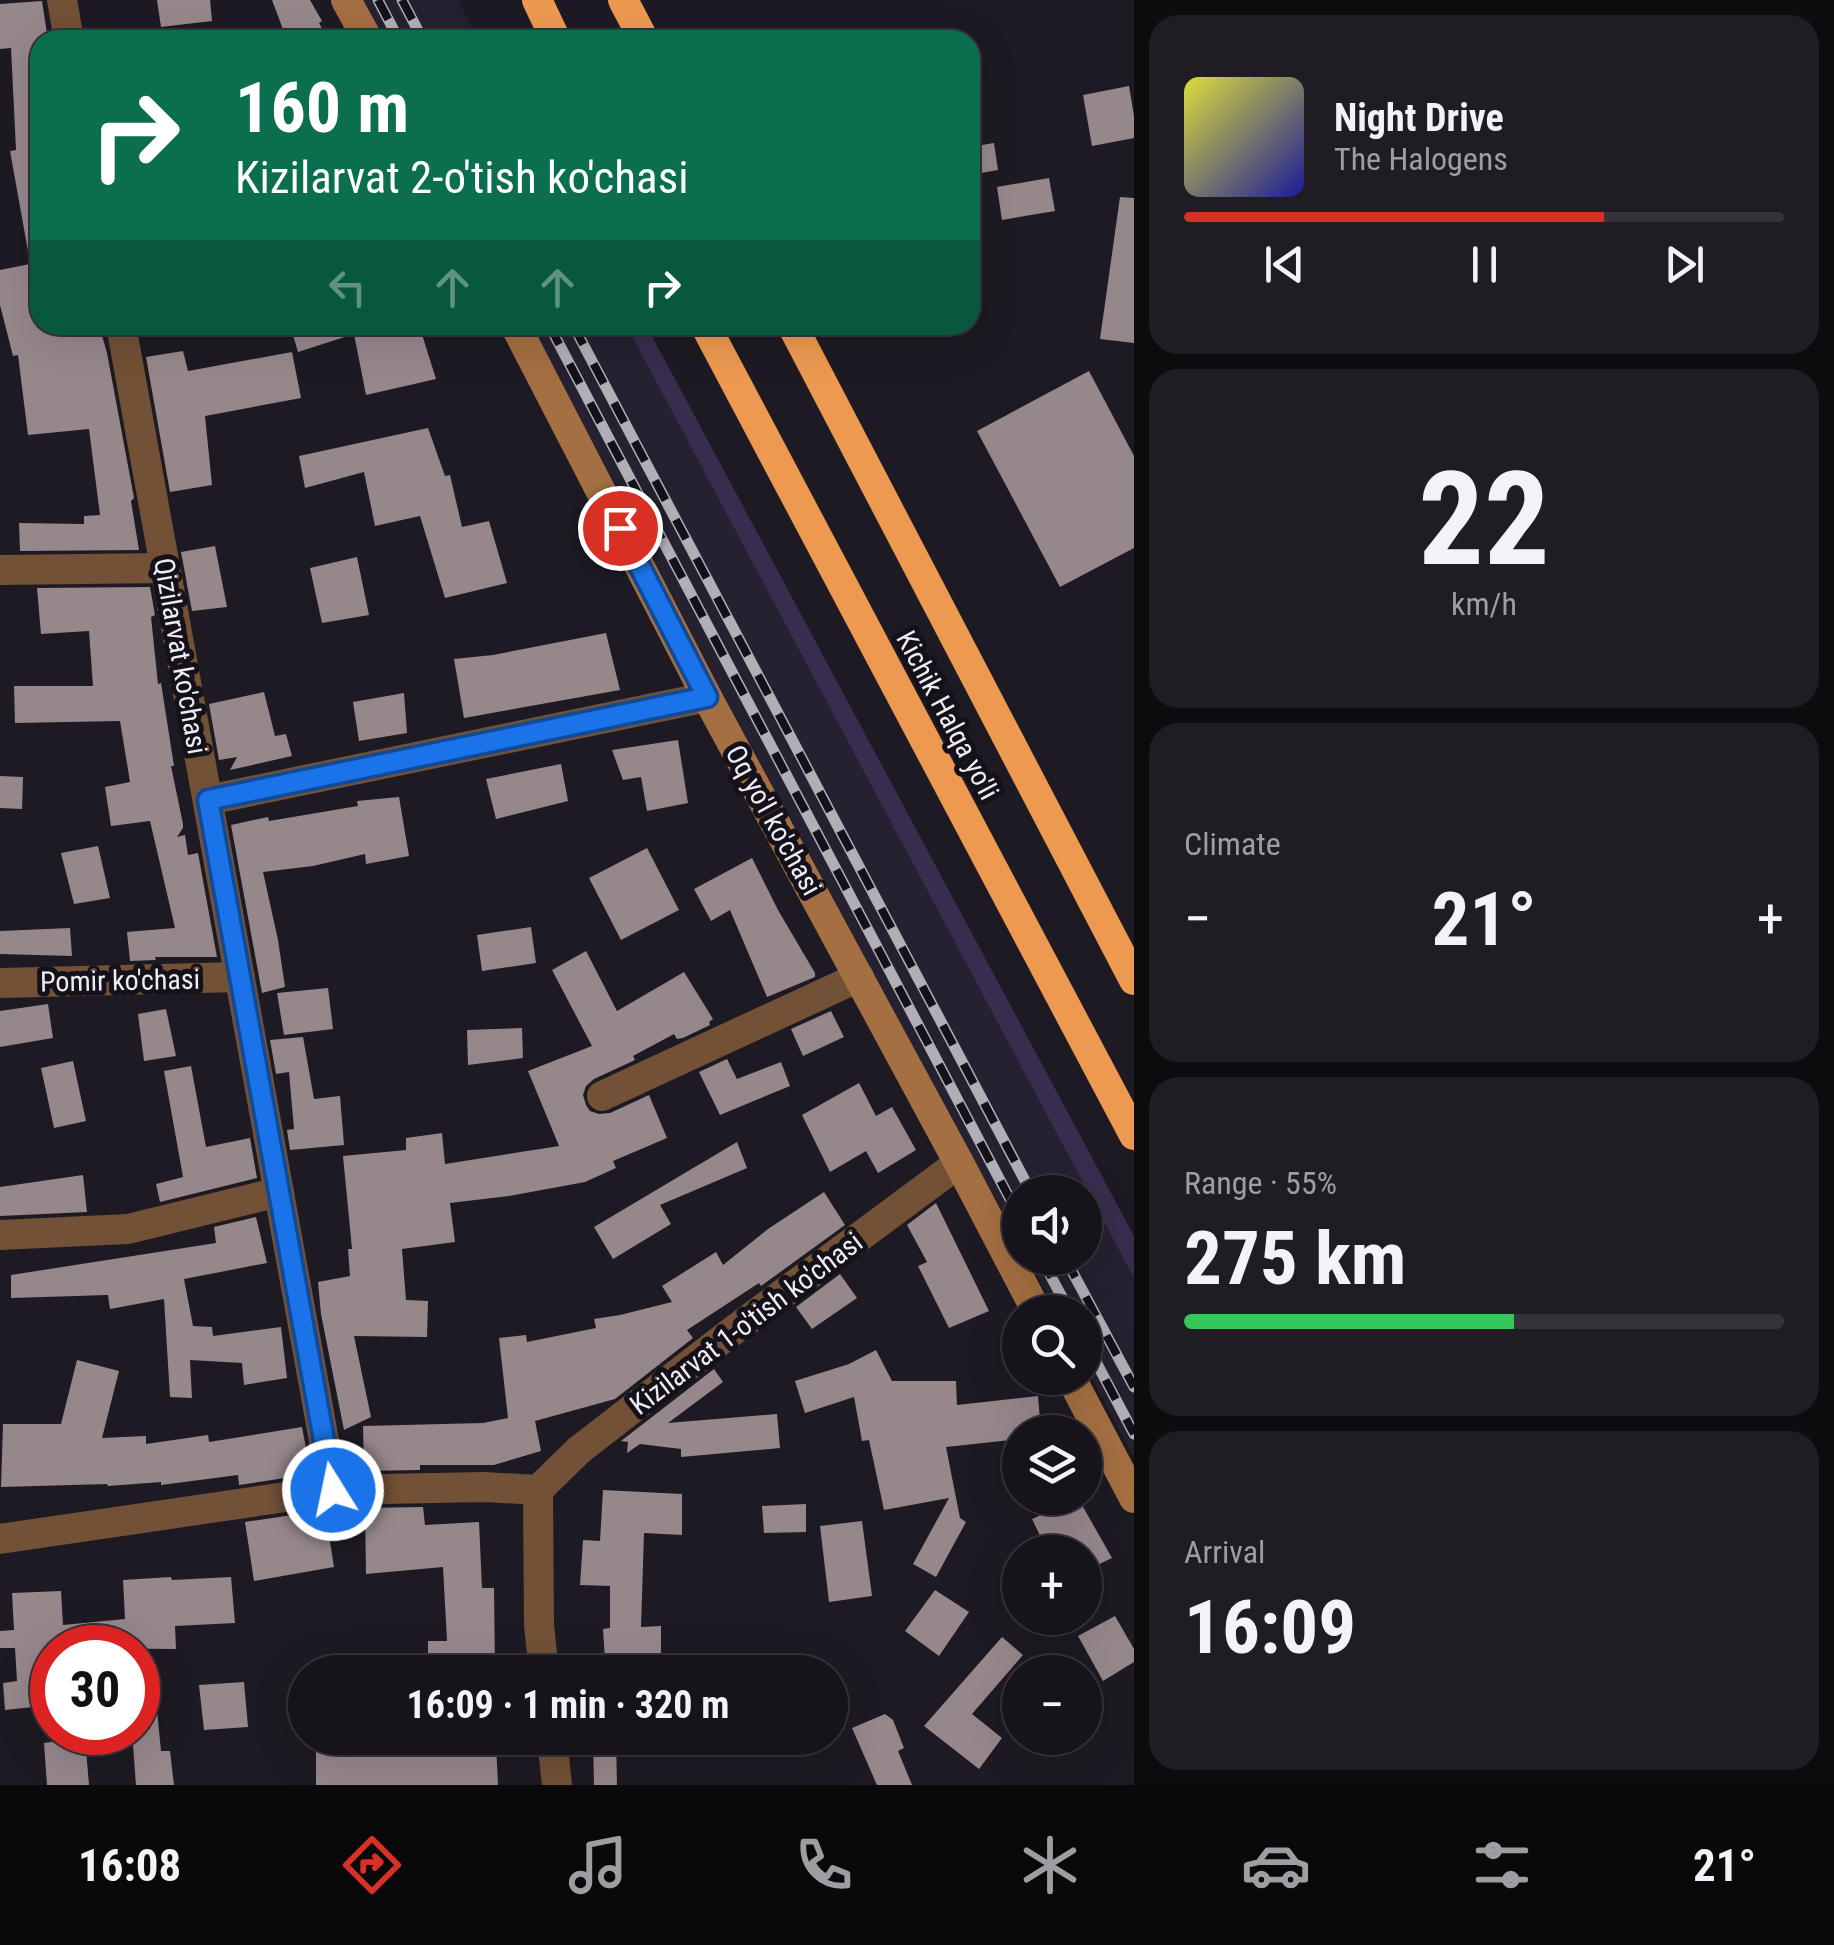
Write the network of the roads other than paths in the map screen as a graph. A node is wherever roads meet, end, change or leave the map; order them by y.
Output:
1 (62, 0) edge
2 (346, 0) edge
3 (537, 0) edge
4 (623, 0) edge
5 (67, 30) edge
6 (362, 30) edge
7 (551, 30) edge
8 (639, 30) edge
9 (123, 335) edge
10 (520, 335) edge
11 (710, 335) edge
12 (797, 335) edge
13 (166, 568) junction
14 (0, 570) edge
15 (707, 697) junction
16 (208, 800) junction
17 (859, 977) junction
18 (240, 978) junction
19 (1134, 980) edge
20 (0, 983) edge
21 (602, 1096) dead end
22 (1134, 1135) edge
23 (959, 1163) junction
24 (279, 1192) junction
25 (0, 1235) edge
26 (1028, 1295) edge
27 (1080, 1395) edge
28 (333, 1490) junction
29 (538, 1490) junction
30 (1134, 1498) edge
31 (0, 1540) edge
32 (542, 1655) edge
33 (554, 1755) edge
34 (557, 1785) edge

1 - 5 street
2 - 6 street
3 - 7 highway
4 - 8 highway
9 - 13 street, Qizilarvat ko'chasi
10 - 15 street, Oq yo'l ko'chasi
11 - 22 highway, Kichik Halqa yo'li
12 - 19 highway, Kichik Halqa yo'li
13 - 14 street
13 - 16 street, Qizilarvat ko'chasi
15 - 16 street
15 - 17 street, Oq yo'l ko'chasi
16 - 18 street, Qizilarvat ko'chasi
17 - 21 street
17 - 23 street, Oq yo'l ko'chasi
18 - 20 street, Pomir ko'chasi
18 - 24 street, Qizilarvat ko'chasi
23 - 26 street, Oq yo'l ko'chasi
23 - 29 street, Kizilarvat 1-o'tish ko'chasi
24 - 25 street
24 - 28 street, Qizilarvat ko'chasi
27 - 30 street
28 - 29 street
28 - 31 street
29 - 32 street
33 - 34 street

